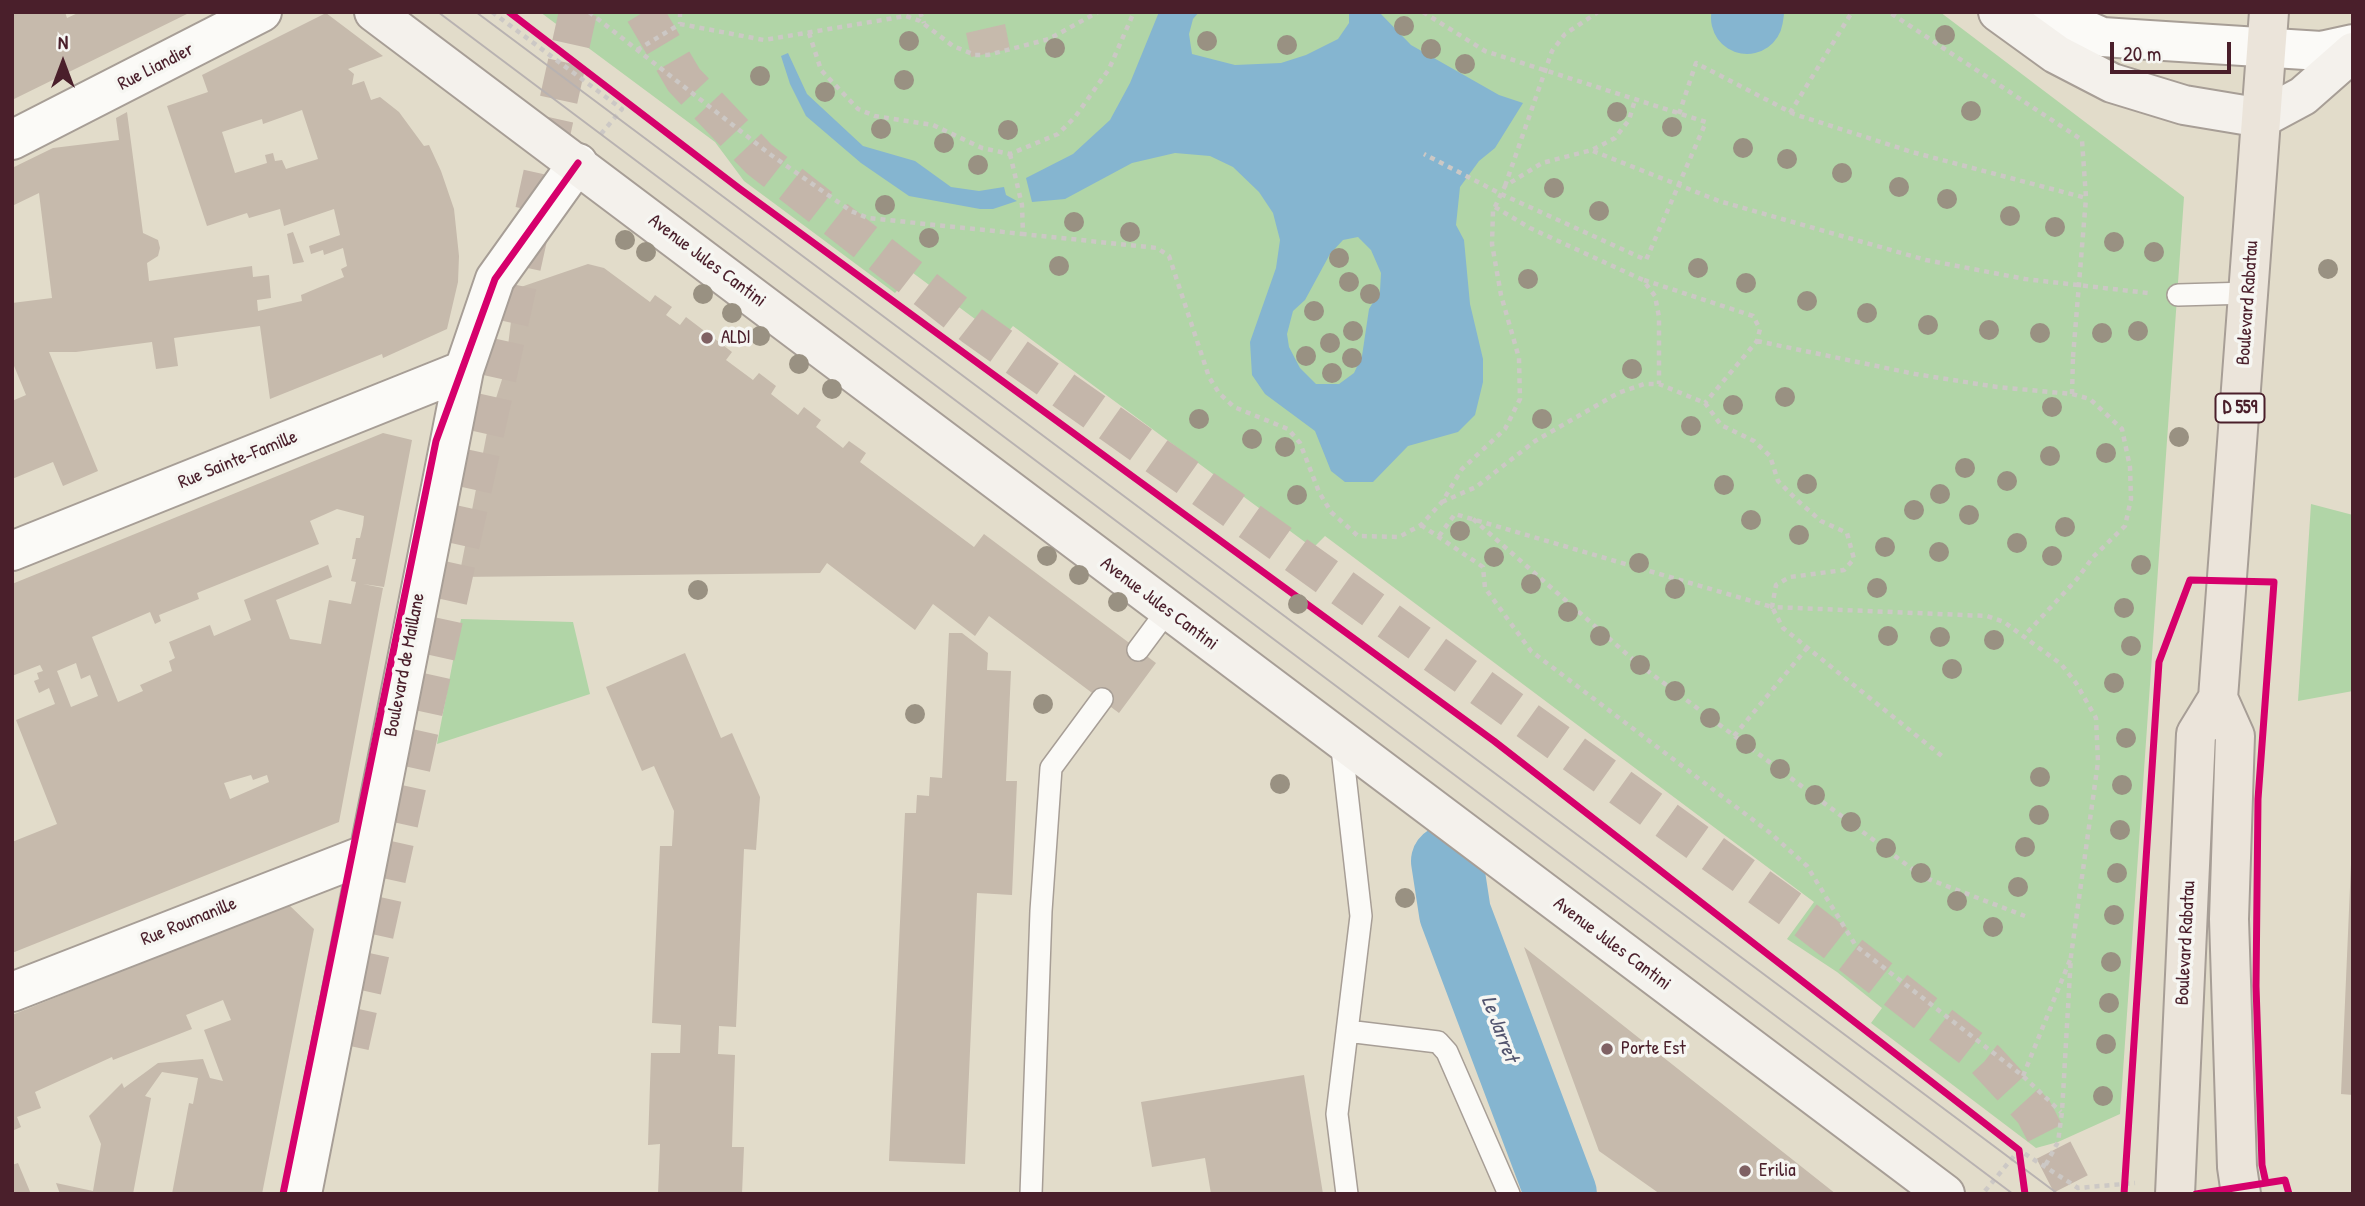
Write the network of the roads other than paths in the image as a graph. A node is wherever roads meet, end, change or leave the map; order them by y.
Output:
1 (262, 12) edge
2 (374, 12) edge
3 (2017, 15) edge
4 (2268, 30) edge
5 (2353, 44) edge
6 (2353, 52) edge
7 (2262, 118) junction
8 (12, 140) edge
9 (578, 163) junction
10 (2249, 293) junction
11 (2178, 295) road end
12 (464, 370) junction
13 (12, 551) edge
14 (1167, 611) junction
15 (1138, 650) dead end
16 (2218, 698) junction
17 (1102, 699) dead end
18 (1341, 740) junction
19 (367, 854) junction
20 (12, 992) edge
21 (1347, 1031) junction
22 (2159, 1188) edge
23 (302, 1194) edge
24 (1031, 1194) edge
25 (1347, 1194) edge
26 (1509, 1194) edge
27 (1945, 1194) edge
28 (2242, 1194) edge

1 - 8 street, Rue Liandier
2 - 9 main road, Avenue Jules Cantini
3 - 4 street
3 - 7 main road
4 - 5 street
4 - 7 main road, D 559
6 - 7 main road
7 - 10 main road, Boulevard Rabatau / D 559
9 - 12 street, Boulevard de Maillane
9 - 14 main road, Avenue Jules Cantini
10 - 11 lane
10 - 16 main road, Boulevard Rabatau / D 559
12 - 13 street, Rue Sainte-Famille
12 - 19 street, Boulevard de Maillane
14 - 15 lane
14 - 18 main road, Avenue Jules Cantini
16 - 22 main road, Boulevard Rabatau / D 559
16 - 28 main road, Boulevard Rabatau / D 559
17 - 24 lane
18 - 21 lane
18 - 27 main road, Avenue Jules Cantini
19 - 20 street, Rue Roumanille
19 - 23 street, Boulevard de Maillane
21 - 25 lane
21 - 26 lane

